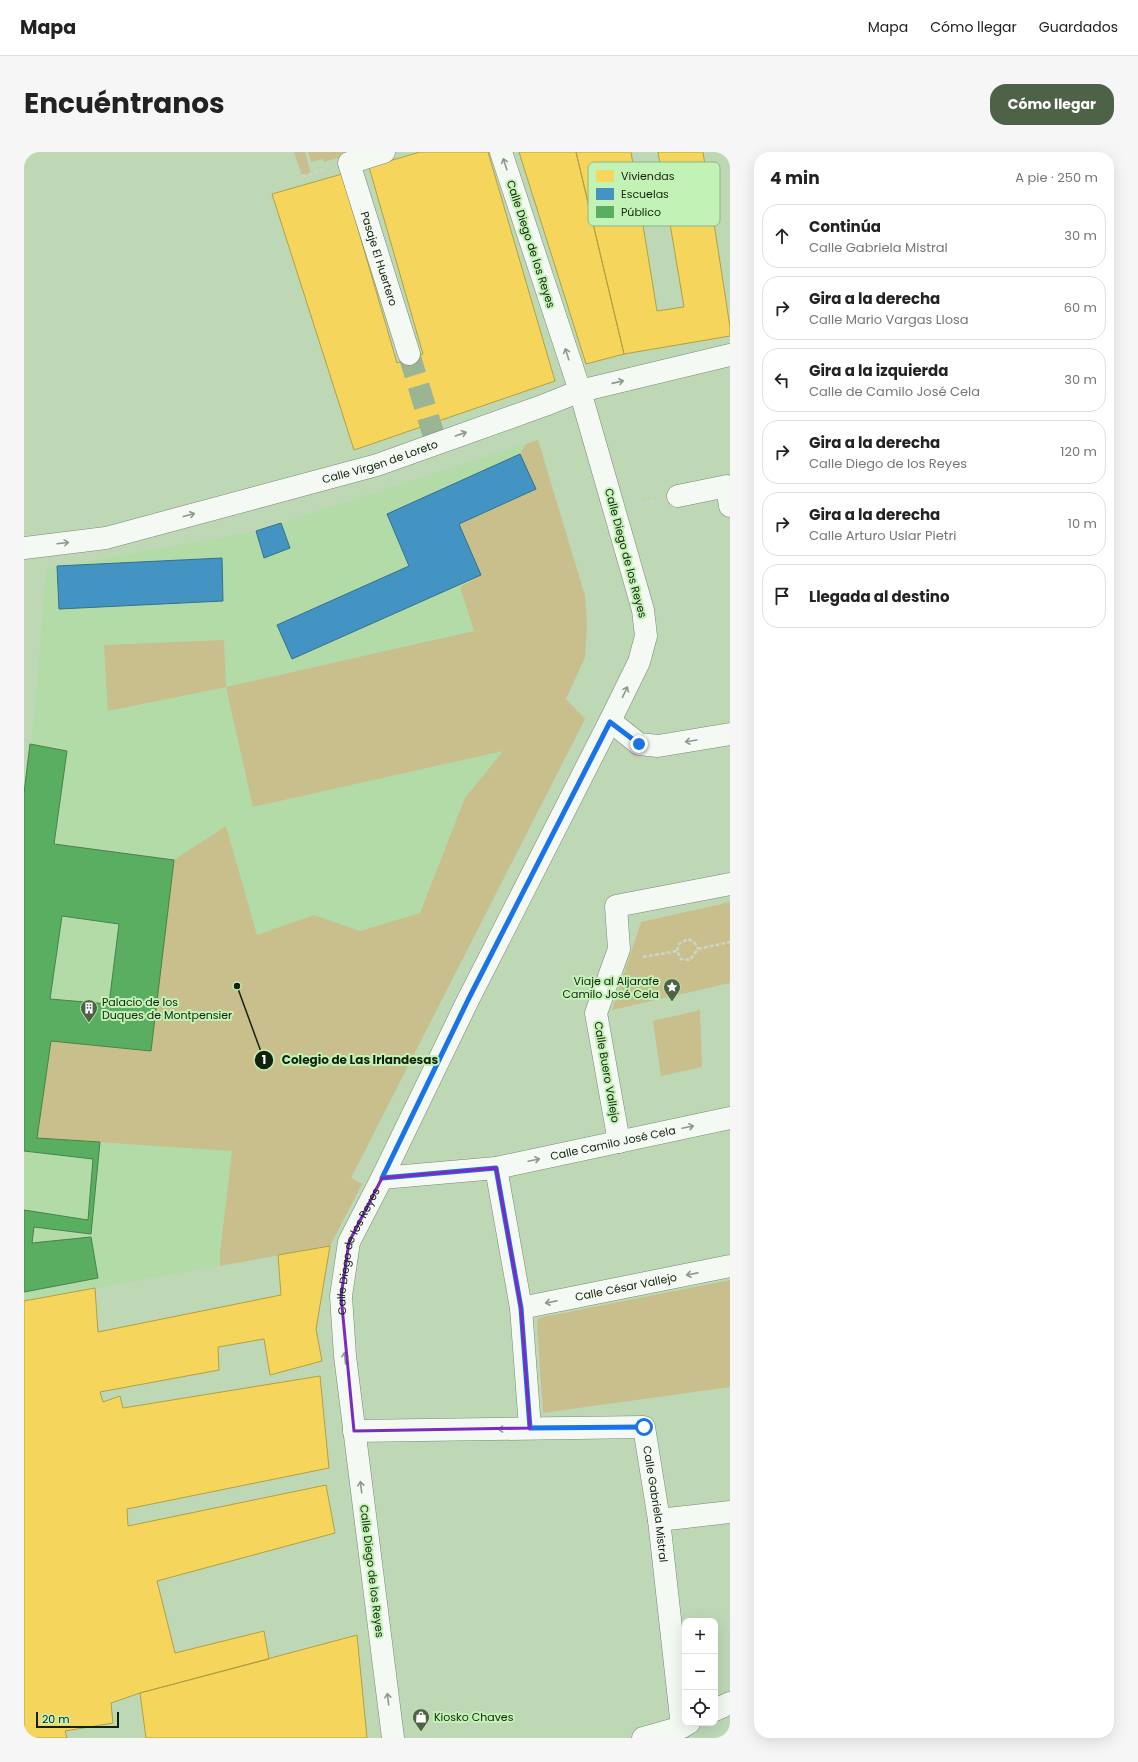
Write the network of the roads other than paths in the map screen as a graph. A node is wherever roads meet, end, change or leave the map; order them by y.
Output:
1 (384, 152) edge
2 (501, 152) edge
3 (409, 354) tunnel mouth
4 (730, 355) edge
5 (580, 391) junction
6 (678, 496) road end
7 (728, 496) edge
8 (24, 548) edge
9 (610, 722) junction
10 (730, 734) edge
11 (730, 884) edge
12 (730, 1118) edge
13 (619, 1142) junction
14 (496, 1168) junction
15 (382, 1178) junction
16 (730, 1266) edge
17 (521, 1308) junction
18 (530, 1428) junction
19 (354, 1431) junction
20 (730, 1512) edge
21 (659, 1520) junction
22 (682, 1695) edge
23 (730, 1703) edge
24 (718, 1709) edge
25 (683, 1726) edge
26 (394, 1738) edge
27 (643, 1738) edge

1 - 3 street, Pasaje El Huertero
5 -> 2 street, Calle Diego de los Reyes
5 -> 4 street, Calle Virgen de Loreto
8 -> 5 street, Calle Virgen de Loreto
9 -> 5 street, Calle Diego de los Reyes
6 - 7 street
10 -> 9 street
9 - 15 street, Calle Diego de los Reyes
11 - 13 street, Calle Buero Vallejo
13 -> 12 street, Calle Camilo José Cela
14 -> 13 street, Calle Camilo José Cela
14 - 15 street, Calle Camilo José Cela
14 - 17 street
19 -> 15 street, Calle Diego de los Reyes
16 -> 17 street, Calle César Vallejo
17 - 18 street
18 -> 19 street, Calle Gabriela Mistral
18 - 21 street, Calle Gabriela Mistral
26 -> 19 street, Calle Diego de los Reyes
20 - 21 street
21 - 22 street, Calle Gabriela Mistral
23 - 24 street
25 - 27 street

